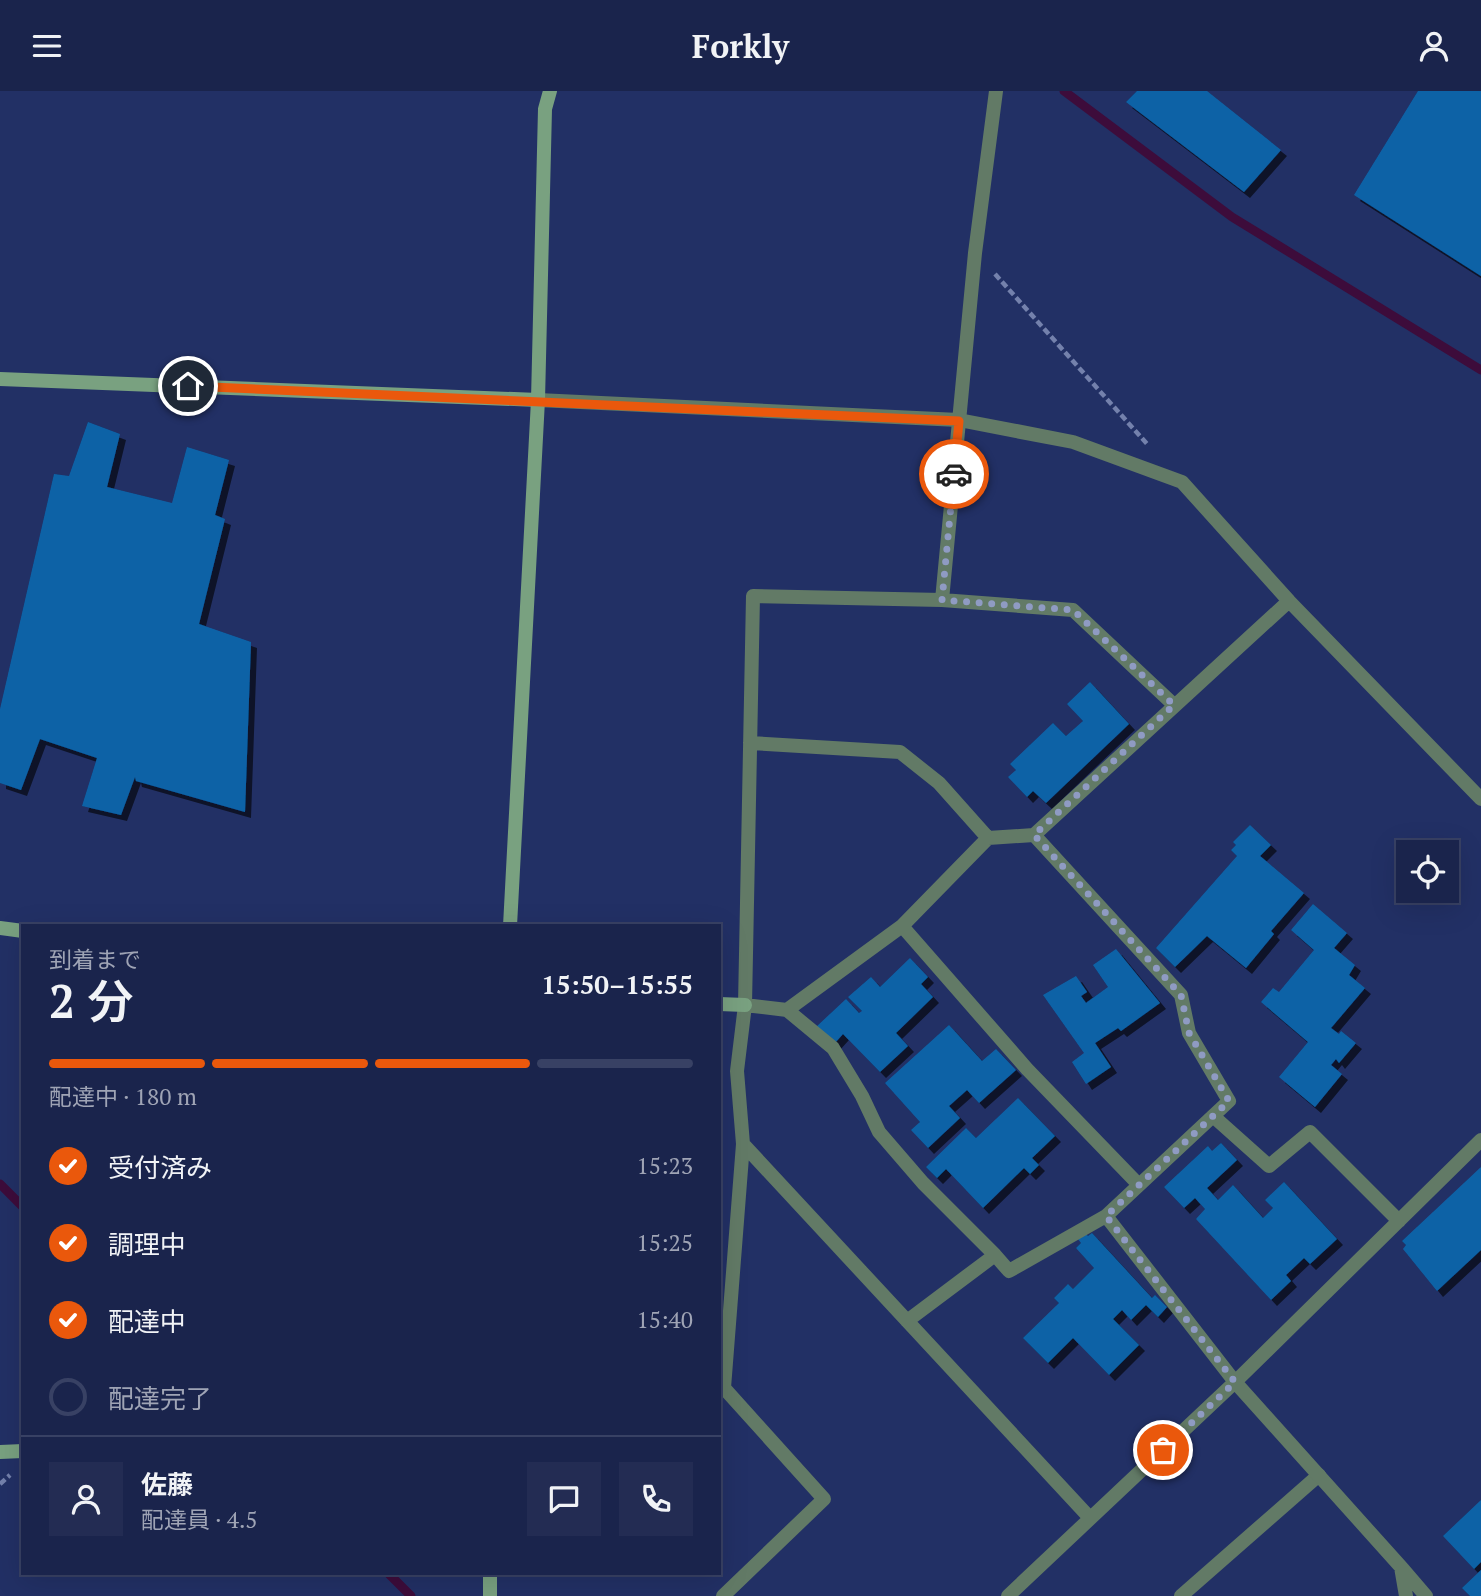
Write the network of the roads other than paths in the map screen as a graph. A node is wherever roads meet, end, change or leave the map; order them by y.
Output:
1 (550, 91) edge
2 (996, 91) edge
3 (0, 378) edge
4 (538, 400) junction
5 (959, 421) junction
6 (942, 600) junction
7 (1289, 601) junction
8 (1174, 705) junction
9 (750, 743) junction
10 (1481, 799) edge
11 (1034, 835) junction
12 (988, 838) junction
13 (510, 924) edge
14 (902, 926) junction
15 (0, 928) edge
16 (21, 930) edge
17 (721, 1004) edge
18 (745, 1005) junction
19 (787, 1010) junction
20 (1213, 1116) junction
21 (1481, 1140) edge
22 (743, 1144) junction
23 (1139, 1185) junction
24 (1106, 1216) junction
25 (1399, 1221) junction
26 (995, 1255) junction
27 (907, 1321) junction
28 (1235, 1382) junction
29 (21, 1451) edge
30 (0, 1452) edge
31 (1319, 1475) junction
32 (1090, 1518) junction
33 (1401, 1566) junction
34 (490, 1575) edge
35 (490, 1596) edge
36 (723, 1596) edge
37 (1008, 1596) edge
38 (1181, 1596) edge
39 (1406, 1596) edge
40 (1426, 1596) edge

1 - 4 street
2 - 5 street
3 - 4 street
4 - 5 street
4 - 13 street
5 - 6 street
5 - 7 street
6 - 8 street
6 - 9 street
7 - 8 street
7 - 10 street
8 - 11 street
9 - 12 street
9 - 18 street
11 - 12 street
11 - 20 street
12 - 14 street
14 - 19 street
14 - 23 street
15 - 16 street
17 - 18 street
18 - 19 street
18 - 22 street
19 - 26 street
20 - 23 street
20 - 25 street
21 - 25 street
22 - 27 street
22 - 36 street
23 - 24 street
24 - 26 street
24 - 28 street
25 - 28 street
26 - 27 street
27 - 32 street
28 - 31 street
28 - 32 street
29 - 30 street
31 - 33 street
31 - 38 street
32 - 37 street
33 - 39 street
33 - 40 street
34 - 35 street

